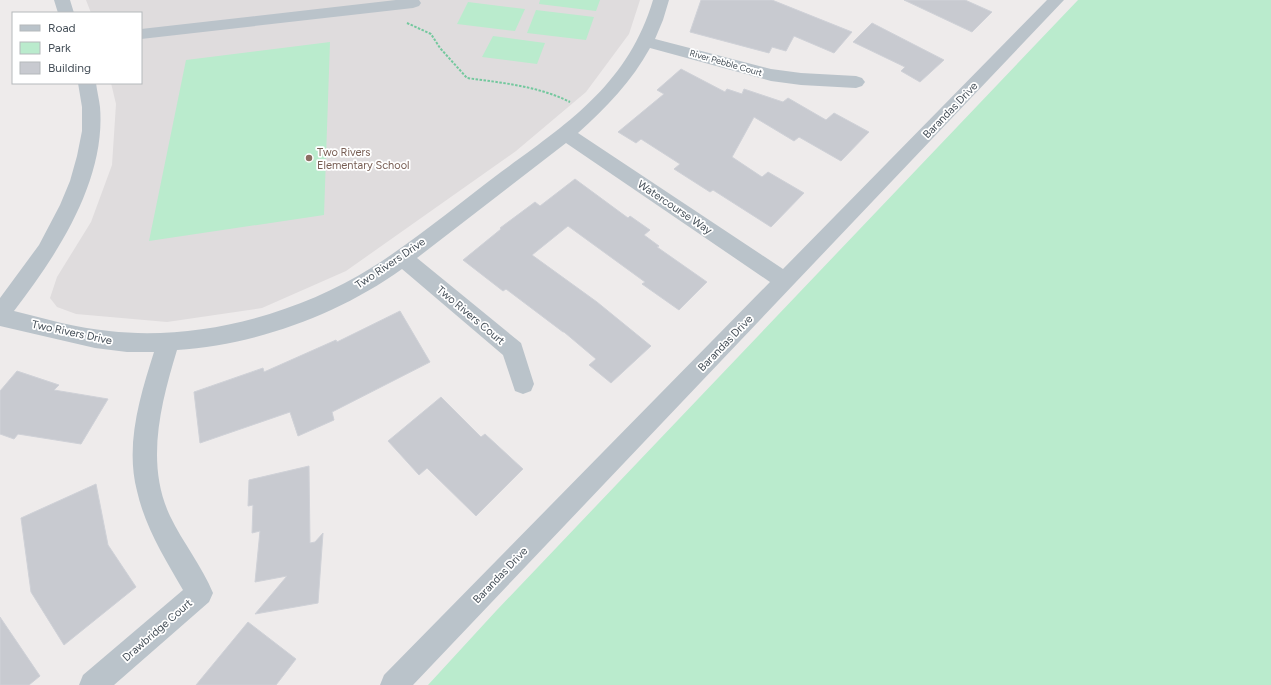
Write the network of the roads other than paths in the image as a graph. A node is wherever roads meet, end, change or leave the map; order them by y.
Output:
1 (62, 0) edge
2 (661, 0) edge
3 (1056, 0) edge
4 (413, 2) dead end
5 (66, 12) edge
6 (142, 34) edge
7 (646, 42) junction
8 (856, 82) dead end
9 (86, 84) edge
10 (566, 134) junction
11 (402, 257) junction
12 (784, 281) junction
13 (0, 314) edge
14 (0, 317) edge
15 (168, 342) junction
16 (523, 384) dead end
17 (93, 685) edge
18 (394, 685) edge

1 - 5 street
2 - 7 street, Two Rivers Drive
3 - 12 street, Barandas Drive
4 - 6 street
7 - 8 street, River Pebble Court
7 - 10 street, Two Rivers Drive
9 - 13 street
10 - 11 street, Two Rivers Drive
10 - 12 street, Watercourse Way
11 - 15 street, Two Rivers Drive
11 - 16 street, Two Rivers Court
12 - 18 street, Barandas Drive
14 - 15 street, Two Rivers Drive
15 - 17 street, Drawbridge Court

